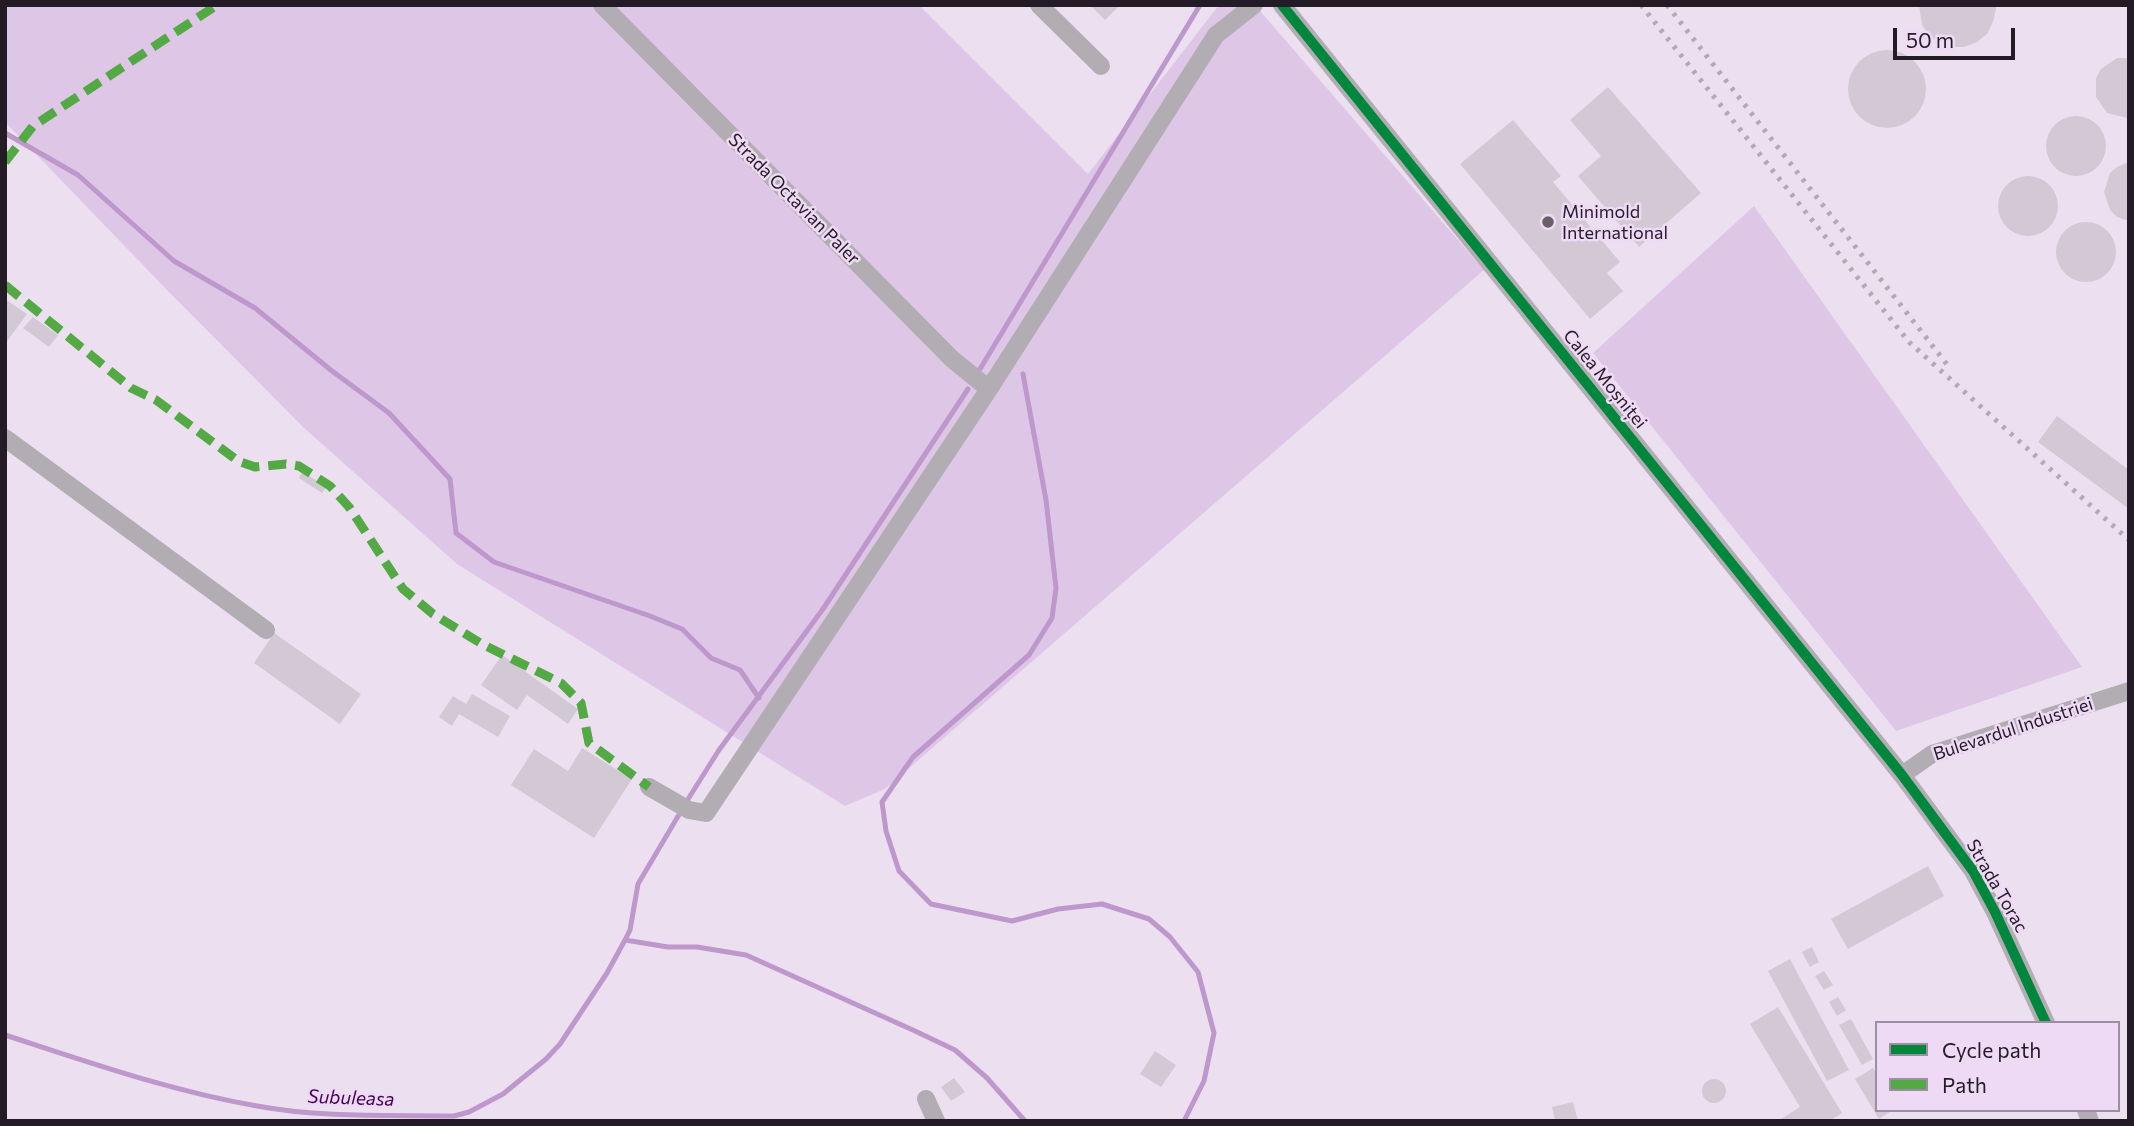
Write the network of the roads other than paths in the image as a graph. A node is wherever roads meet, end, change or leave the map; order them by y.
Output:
1 (602, 5) edge
2 (1040, 5) edge
3 (1254, 5) edge
4 (1282, 5) edge
5 (1101, 66) dead end
6 (989, 389) junction
7 (5, 438) edge
8 (266, 630) dead end
9 (2129, 691) edge
10 (1902, 775) junction
11 (649, 787) dead end
12 (2045, 1021) edge
13 (926, 1099) dead end
14 (936, 1121) edge

1 - 6 street, Strada Octavian Paler
2 - 5 street
3 - 6 street
4 - 10 street, Calea Moșniței
6 - 11 street
7 - 8 street
9 - 10 street, Bulevardul Industriei
10 - 12 street, Strada Torac
13 - 14 street

